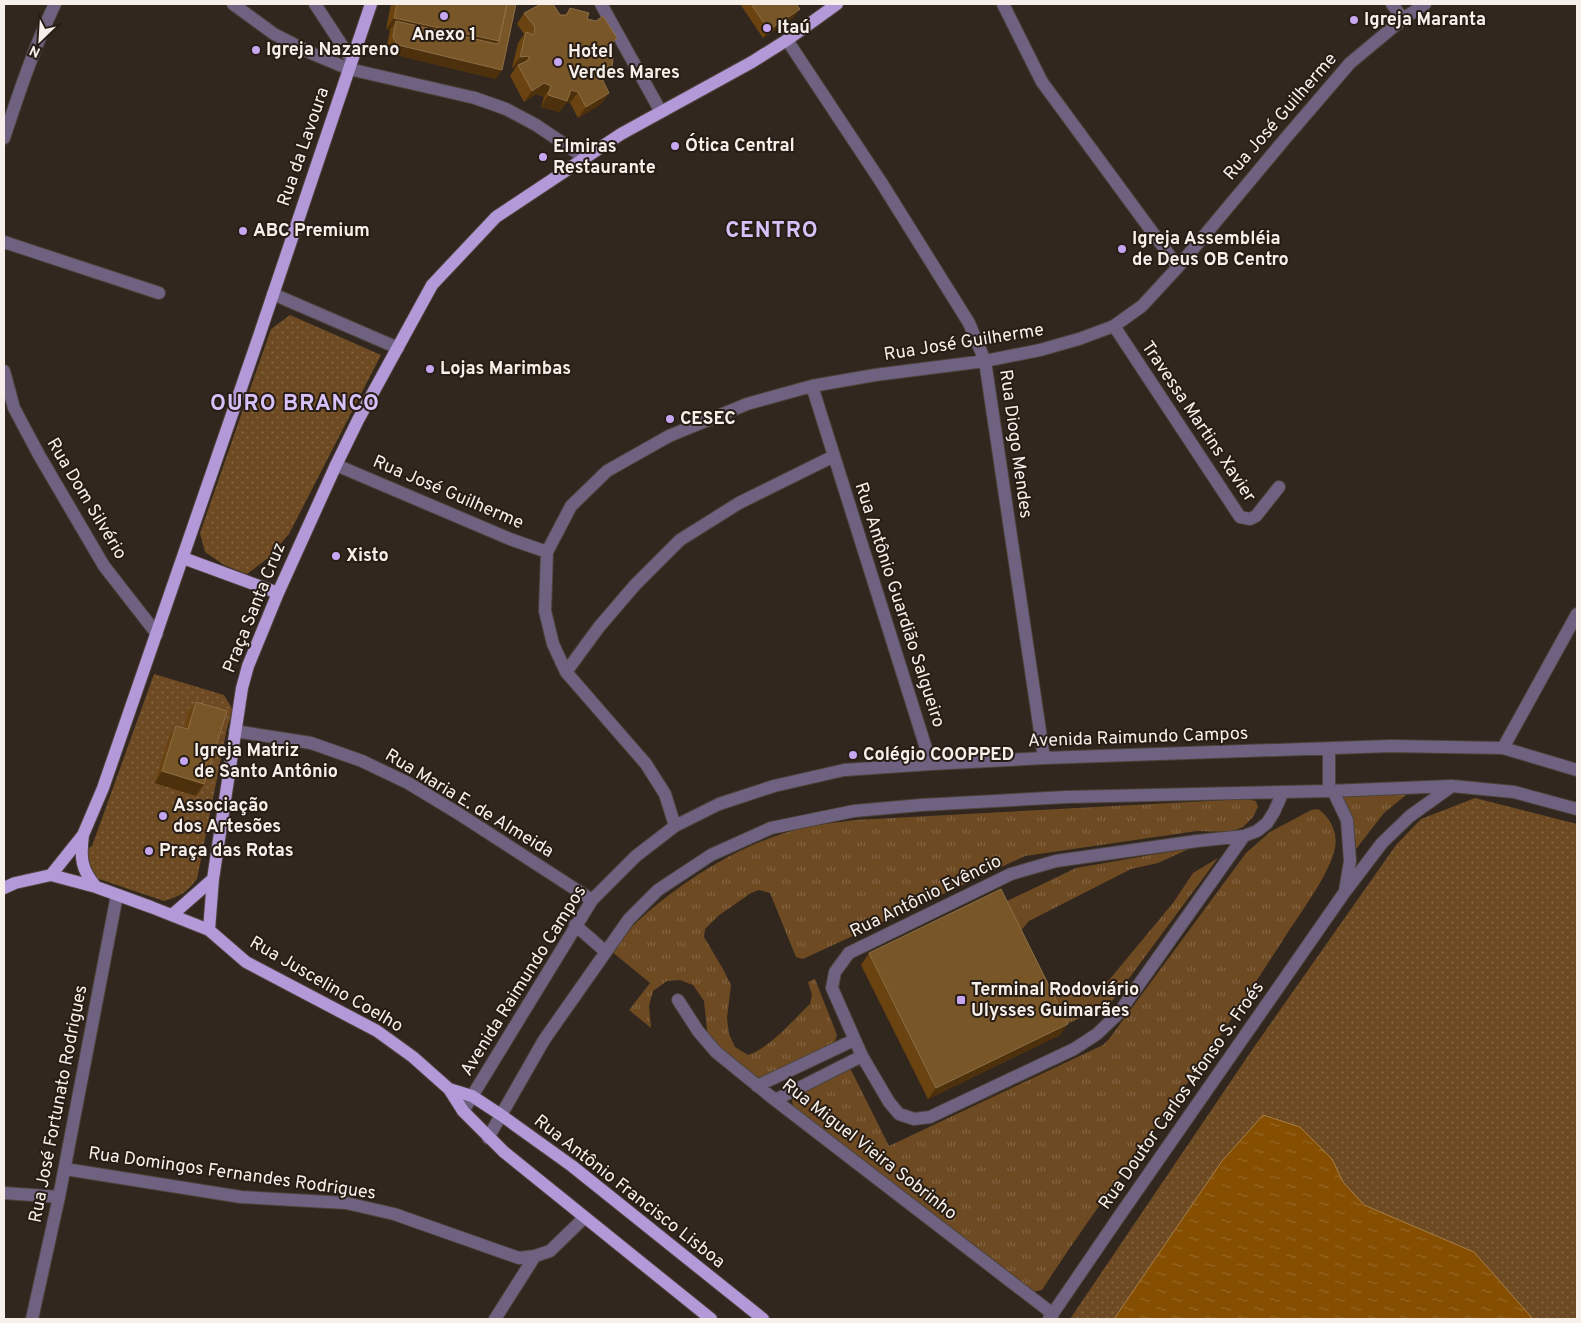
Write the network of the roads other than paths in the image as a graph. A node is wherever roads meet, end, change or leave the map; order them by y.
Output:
1 (55, 4) edge
2 (234, 4) edge
3 (315, 4) edge
4 (371, 4) edge
5 (601, 4) edge
6 (837, 4) edge
7 (1003, 4) edge
8 (1392, 4) edge
9 (1425, 4) edge
10 (1403, 19) junction
11 (787, 40) junction
12 (350, 64) junction
13 (661, 112) junction
14 (4, 138) edge
15 (585, 158) junction
16 (4, 242) edge
17 (1178, 267) junction
18 (159, 293) dead end
19 (273, 294) junction
20 (1114, 326) junction
21 (398, 348) junction
22 (985, 361) junction
23 (4, 371) edge
24 (812, 386) junction
25 (834, 456) junction
26 (336, 465) junction
27 (1279, 487) dead end
28 (547, 552) junction
29 (183, 558) junction
30 (278, 593) junction
31 (1577, 614) edge
32 (157, 634) junction
33 (566, 672) junction
34 (236, 731) junction
35 (1503, 748) junction
36 (1329, 750) junction
37 (1044, 758) junction
38 (931, 764) junction
39 (1577, 770) edge
40 (1452, 786) junction
41 (1331, 791) junction
42 (1283, 792) junction
43 (1577, 810) edge
44 (676, 826) junction
45 (83, 835) junction
46 (1244, 836) junction
47 (51, 875) junction
48 (213, 879) junction
49 (4, 888) edge
50 (96, 888) junction
51 (1344, 893) junction
52 (117, 895) junction
53 (592, 900) junction
54 (172, 915) junction
55 (576, 925) junction
56 (209, 930) junction
57 (606, 952) junction
58 (678, 1000) dead end
59 (854, 1040) junction
60 (862, 1056) junction
61 (757, 1086) junction
62 (449, 1089) junction
63 (472, 1096) junction
64 (775, 1100) junction
65 (463, 1112) junction
66 (501, 1115) junction
67 (488, 1138) junction
68 (65, 1169) junction
69 (4, 1193) edge
70 (60, 1197) junction
71 (584, 1218) junction
72 (535, 1256) junction
73 (1051, 1316) edge
74 (32, 1319) edge
75 (495, 1319) edge
76 (711, 1319) edge
77 (763, 1319) edge

1 - 14 street
2 - 12 street
3 - 12 street
4 - 12 main road, Rua da Lavoura
5 - 13 street
6 - 11 main road, Praça Santa Cruz
7 - 17 street
8 - 10 street
9 - 10 street, Rua José Guilherme
10 - 17 street, Rua José Guilherme
11 - 13 main road, Praça Santa Cruz
11 - 22 street, Rua Diogo Mendes
12 - 15 street
12 - 19 main road, Rua da Lavoura
13 - 15 main road, Praça Santa Cruz
15 - 21 main road, Praça Santa Cruz
16 - 18 street
17 - 20 street, Rua José Guilherme
19 - 21 street
19 - 29 main road
20 - 22 street, Rua José Guilherme
20 - 27 street, Travessa Martins Xavier
21 - 26 main road, Praça Santa Cruz
22 - 24 street, Rua José Guilherme
22 - 37 street, Rua Diogo Mendes
23 - 32 street, Rua Dom Silvério
24 - 25 street, Rua Antônio Guardião Salgueiro
24 - 28 street, Rua José Guilherme
25 - 33 street
25 - 38 street, Rua Antônio Guardião Salgueiro
26 - 28 street, Rua José Guilherme
26 - 30 main road, Praça Santa Cruz
28 - 33 street, Rua José Guilherme
29 - 30 main road
29 - 32 main road
30 - 34 main road, Praça Santa Cruz
31 - 35 street
32 - 45 main road
33 - 44 street, Rua José Guilherme
34 - 48 main road, Praça Santa Cruz
34 - 53 street, Rua Maria E. de Almeida
35 - 36 street, Avenida Raimundo Campos
35 - 39 street, Avenida Raimundo Campos
36 - 37 street, Avenida Raimundo Campos
36 - 41 street
37 - 38 street, Avenida Raimundo Campos
38 - 44 street, Avenida Raimundo Campos
40 - 41 street
40 - 43 street
40 - 51 street, Rua Doutor Carlos Afonso S. Froés
41 - 42 street
41 - 51 street
42 - 46 street, Rua Antônio Evêncio
42 - 57 street
44 - 53 street, Avenida Raimundo Campos
45 - 47 main road
45 - 50 main road
46 - 59 street, Rua Antônio Evêncio
46 - 60 street, Rua Antônio Evêncio
47 - 49 main road
47 - 50 main road
48 - 54 main road
48 - 56 main road, Praça Santa Cruz
50 - 52 main road
51 - 73 street, Rua Doutor Carlos Afonso S. Froés
52 - 54 main road
52 - 68 street, Rua José Fortunato Rodrigues
53 - 55 street, Avenida Raimundo Campos
54 - 56 main road
55 - 57 street
55 - 63 street, Avenida Raimundo Campos
56 - 62 main road, Rua Juscelino Coelho
57 - 66 street
58 - 61 street, Rua Miguel Vieira Sobrinho
59 - 60 street, Rua Antônio Evêncio
59 - 61 street
60 - 64 street
61 - 64 street, Rua Miguel Vieira Sobrinho
62 - 63 main road, Rua Juscelino Coelho
62 - 65 main road, Rua Juscelino Coelho
63 - 65 street, Avenida Raimundo Campos
63 - 66 main road, Rua Antônio Francisco Lisboa
64 - 73 street, Rua Miguel Vieira Sobrinho
65 - 67 main road
66 - 67 street
66 - 77 main road, Rua Antônio Francisco Lisboa
67 - 71 main road
68 - 70 street, Rua José Fortunato Rodrigues
68 - 72 street, Rua Domingos Fernandes Rodrigues
69 - 70 street
70 - 74 street, Rua José Fortunato Rodrigues
71 - 72 street
71 - 76 main road
72 - 75 street

